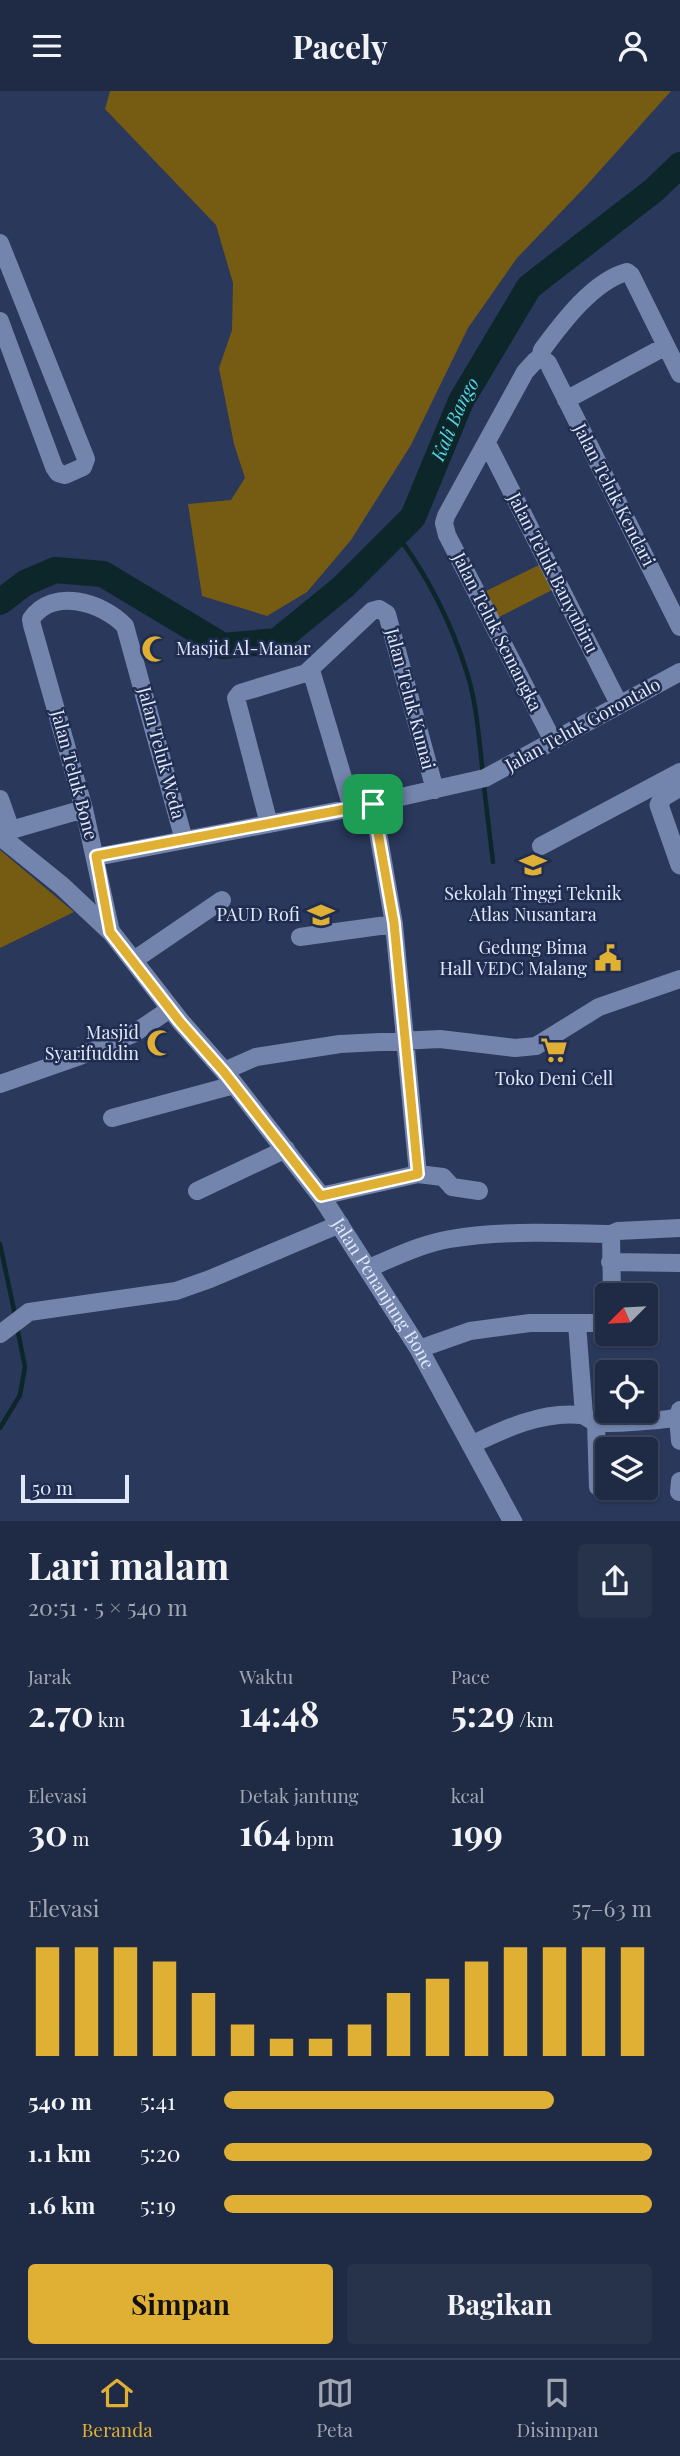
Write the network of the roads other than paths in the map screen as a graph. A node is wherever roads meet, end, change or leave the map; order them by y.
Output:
1 (0, 243) edge
2 (0, 321) edge
3 (666, 347) junction
4 (544, 361) junction
5 (680, 374) edge
6 (566, 400) junction
7 (487, 443) junction
8 (125, 626) joint
9 (680, 627) edge
10 (311, 670) junction
11 (680, 672) edge
12 (619, 704) junction
13 (553, 741) junction
14 (680, 772) edge
15 (680, 787) edge
16 (435, 790) junction
17 (0, 799) edge
18 (373, 804) junction
19 (352, 808) junction
20 (84, 809) junction
21 (269, 824) junction
22 (5, 835) edge
23 (184, 840) junction
24 (541, 846) dead end
25 (96, 856) junction
26 (680, 865) edge
27 (222, 900) dead end
28 (394, 923) junction
29 (110, 932) junction
30 (300, 937) dead end
31 (134, 960) junction
32 (680, 979) edge
33 (170, 1009) junction
34 (406, 1041) junction
35 (229, 1078) junction
36 (0, 1084) edge
37 (112, 1118) dead end
38 (286, 1149) junction
39 (418, 1174) junction
40 (197, 1191) dead end
41 (479, 1191) dead end
42 (321, 1196) junction
43 (340, 1224) junction
44 (680, 1228) edge
45 (611, 1234) junction
46 (610, 1262) junction
47 (680, 1263) edge
48 (369, 1268) junction
49 (611, 1283) edge
50 (595, 1323) edge
51 (577, 1324) junction
52 (0, 1333) edge
53 (419, 1349) junction
54 (679, 1414) edge
55 (590, 1419) junction
56 (680, 1441) edge
57 (471, 1445) junction
58 (595, 1462) edge
59 (513, 1521) edge

1 - 2 street
3 - 4 street
3 - 5 street
3 - 6 street
4 - 6 street, Jalan Teluk Kendari
4 - 7 street
6 - 9 street, Jalan Teluk Kendari
7 - 12 street, Jalan Teluk Banyubiru
7 - 13 street, Jalan Teluk Semangka
8 - 20 street, Jalan Teluk Bone
8 - 23 street, Jalan Teluk Weda
10 - 16 street, Jalan Teluk Kumai
10 - 19 street
10 - 21 street
11 - 12 street, Jalan Teluk Gorontalo
12 - 13 street, Jalan Teluk Gorontalo
13 - 16 street, Jalan Teluk Gorontalo
14 - 24 street
15 - 26 street
16 - 18 street, Jalan Teluk Gorontalo
17 - 22 street
18 - 19 street, Jalan Teluk Gorontalo
18 - 28 street
19 - 21 street, Jalan Teluk Gorontalo
20 - 22 street
20 - 25 street, Jalan Teluk Bone
21 - 23 street, Jalan Teluk Gorontalo
22 - 29 street, Jalan Penanjung Bone
23 - 25 street, Jalan Teluk Gorontalo
25 - 29 street, Jalan Teluk Bone
27 - 31 street
28 - 30 street
28 - 34 street
29 - 31 street, Jalan Penanjung Bone
31 - 33 street, Jalan Penanjung Bone
32 - 34 street
33 - 35 street, Jalan Penanjung Bone
33 - 36 street
34 - 35 street
34 - 39 street
35 - 37 street
35 - 38 street, Jalan Penanjung Bone
38 - 40 street
38 - 42 street, Jalan Penanjung Bone
39 - 41 street
39 - 42 street
42 - 43 street, Jalan Penanjung Bone
43 - 48 street, Jalan Penanjung Bone
43 - 52 street
44 - 45 street
45 - 46 street
45 - 48 street
46 - 47 street
46 - 49 street
48 - 53 street, Jalan Penanjung Bone
50 - 51 street
51 - 53 street
51 - 55 street
53 - 57 street, Jalan Penanjung Bone
54 - 55 street
54 - 56 street
55 - 57 street
55 - 58 street
57 - 59 street, Jalan Penanjung Bone

